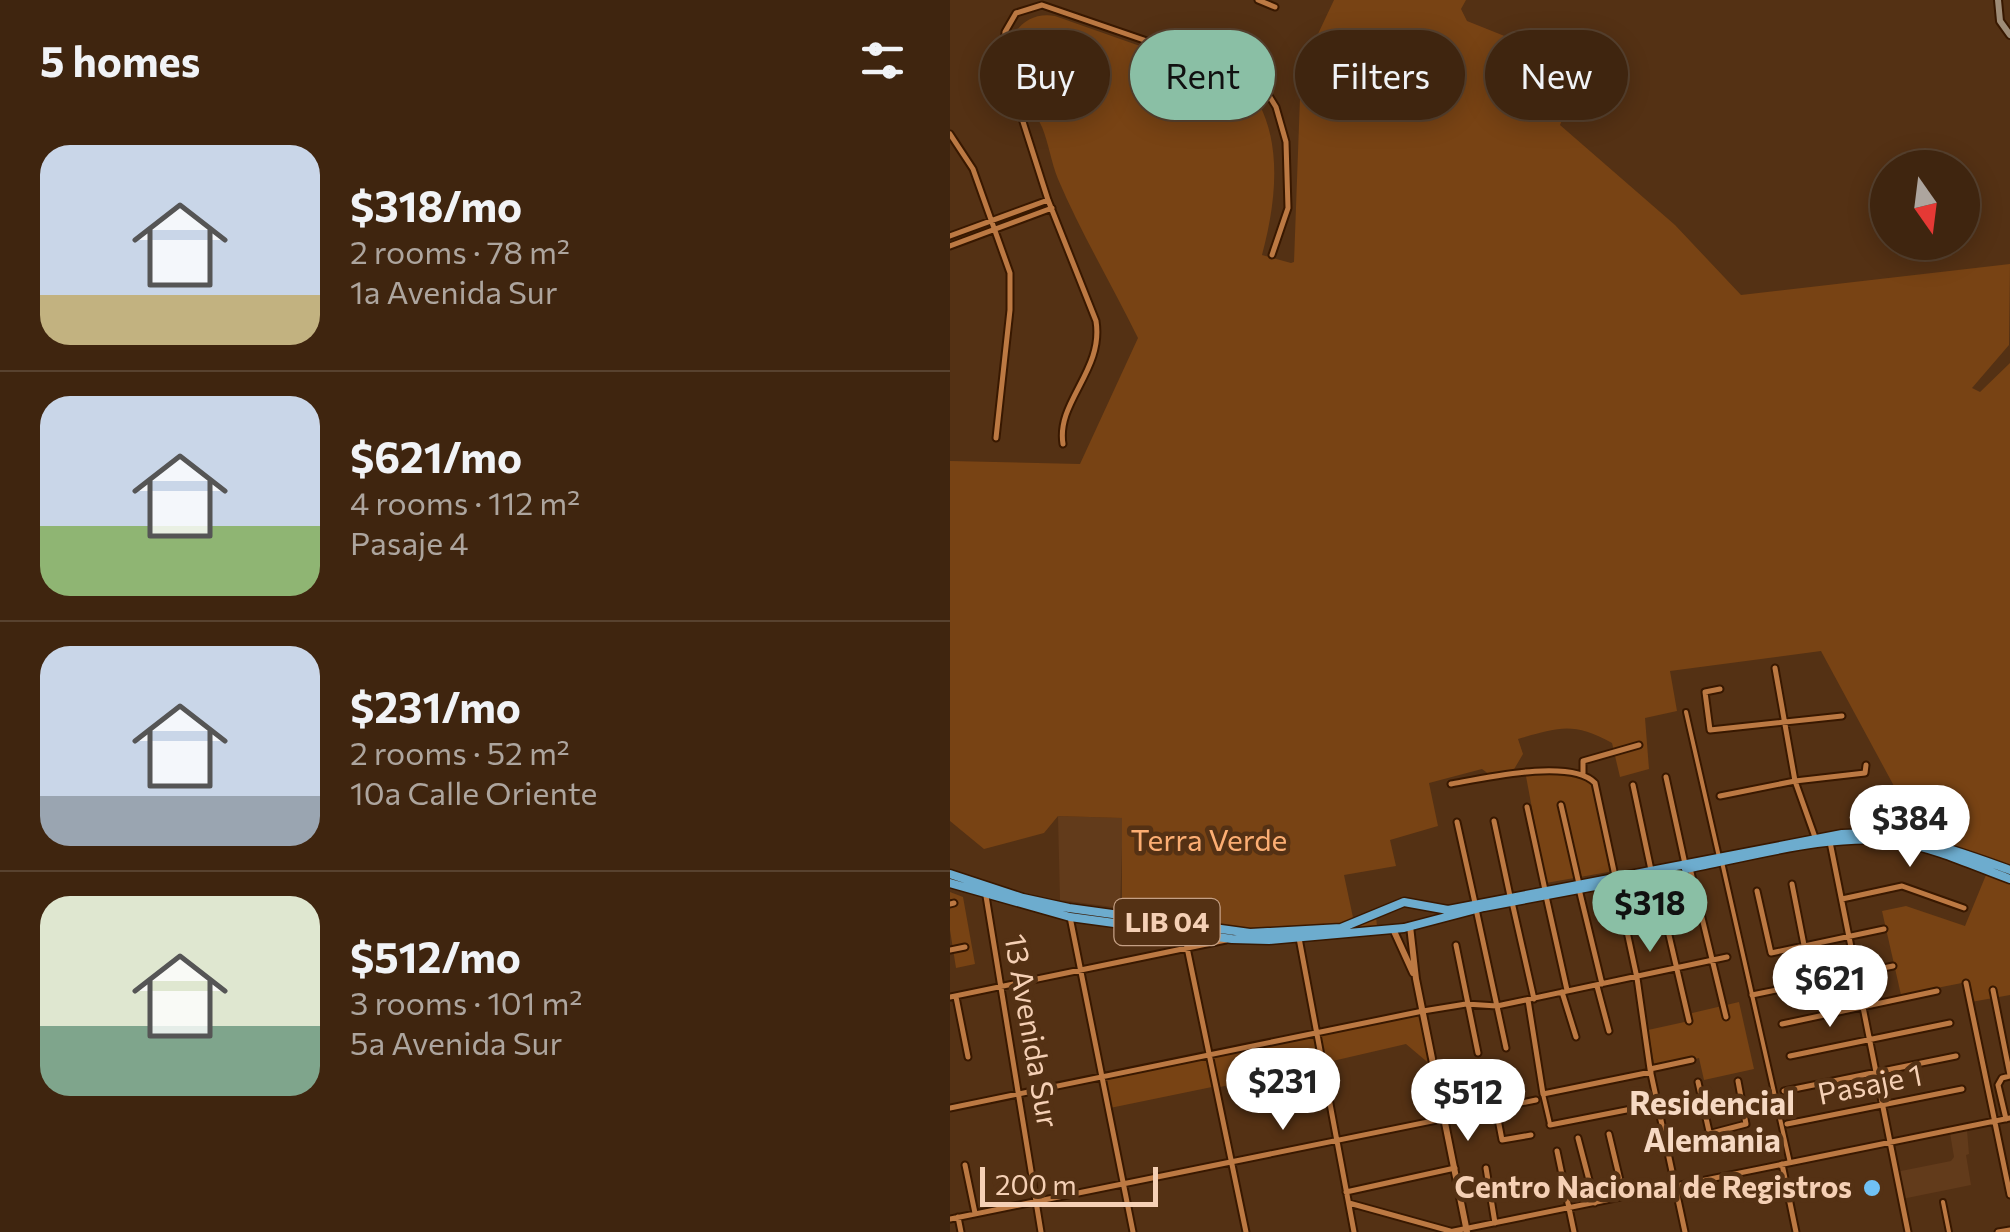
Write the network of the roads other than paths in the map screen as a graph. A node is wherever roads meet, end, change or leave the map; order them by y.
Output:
1 (1258, 0) edge
2 (1998, 0) edge
3 (1275, 7) dead end
4 (2010, 35) edge
5 (950, 134) edge
6 (1048, 200) junction
7 (1052, 208) junction
8 (992, 221) junction
9 (994, 230) junction
10 (950, 236) edge
11 (950, 246) edge
12 (1272, 256) dead end
13 (996, 438) dead end
14 (1064, 444) dead end
15 (1776, 668) dead end
16 (1720, 690) dead end
17 (1686, 712) dead end
18 (1842, 716) dead end
19 (1784, 722) junction
20 (1639, 746) dead end
21 (1866, 765) dead end
22 (1583, 775) junction
23 (1666, 777) dead end
24 (1795, 780) junction
25 (1452, 784) dead end
26 (1633, 785) dead end
27 (1720, 796) dead end
28 (1561, 805) dead end
29 (1527, 807) dead end
30 (1494, 821) dead end
31 (1458, 822) dead end
32 (1816, 841) junction
33 (1830, 842) junction
34 (1721, 860) junction
35 (1688, 866) junction
36 (2010, 870) edge
37 (1653, 873) junction
38 (950, 874) edge
39 (2010, 879) edge
40 (1617, 880) junction
41 (950, 884) edge
42 (1792, 884) dead end
43 (1579, 887) junction
44 (1757, 891) dead end
45 (1546, 893) junction
46 (986, 896) junction
47 (1511, 899) junction
48 (1841, 900) junction
49 (1408, 902) junction
50 (1476, 906) junction
51 (1385, 908) junction
52 (1964, 908) dead end
53 (1070, 917) junction
54 (1412, 924) junction
55 (1391, 929) junction
56 (1884, 929) dead end
57 (1184, 933) junction
58 (1848, 937) junction
59 (1232, 938) junction
60 (1299, 938) junction
61 (1456, 945) dead end
62 (1804, 946) junction
63 (965, 947) dead end
64 (1186, 948) junction
65 (950, 950) edge
66 (1727, 957) dead end
67 (1710, 959) junction
68 (1893, 966) dead end
69 (1678, 968) junction
70 (1079, 971) junction
71 (1854, 974) junction
72 (1637, 978) junction
73 (1416, 979) junction
74 (1966, 983) dead end
75 (1600, 985) junction
76 (1000, 987) junction
77 (1993, 990) dead end
78 (1937, 991) dead end
79 (1565, 992) junction
80 (1752, 995) junction
81 (953, 996) edge
82 (1531, 1000) junction
83 (1466, 1004) junction
84 (1497, 1006) junction
85 (1862, 1007) junction
86 (1423, 1011) junction
87 (1726, 1017) dead end
88 (1690, 1021) dead end
89 (1950, 1023) dead end
90 (1782, 1024) dead end
91 (1608, 1032) dead end
92 (1316, 1033) junction
93 (1576, 1037) dead end
94 (1869, 1040) junction
95 (1506, 1048) dead end
96 (1209, 1053) junction
97 (1478, 1053) dead end
98 (1790, 1056) dead end
99 (1956, 1056) dead end
100 (968, 1058) dead end
101 (1692, 1060) dead end
102 (1482, 1068) dead end
103 (1651, 1071) junction
104 (1876, 1072) junction
105 (1100, 1075) junction
106 (2010, 1076) edge
107 (1698, 1082) dead end
108 (1738, 1082) dead end
109 (1962, 1090) dead end
110 (1784, 1091) dead end
111 (1019, 1094) junction
112 (1544, 1094) junction
113 (1536, 1100) dead end
114 (1658, 1104) junction
115 (1883, 1105) junction
116 (950, 1108) edge
117 (1494, 1108) junction
118 (1445, 1118) junction
119 (2008, 1118) edge
120 (1995, 1121) junction
121 (1787, 1124) dead end
122 (1550, 1125) joint
123 (1608, 1134) dead end
124 (1531, 1135) dead end
125 (1710, 1136) junction
126 (1578, 1138) dead end
127 (1336, 1140) junction
128 (1890, 1142) junction
129 (1666, 1145) junction
130 (1556, 1151) dead end
131 (1231, 1162) junction
132 (965, 1164) dead end
133 (1786, 1164) junction
134 (1455, 1168) junction
135 (1486, 1168) dead end
136 (1123, 1184) junction
137 (1675, 1186) junction
138 (1346, 1192) junction
139 (2010, 1195) edge
140 (1624, 1197) junction
141 (1036, 1201) junction
142 (1348, 1202) junction
143 (1943, 1202) dead end
144 (1595, 1203) junction
145 (1568, 1208) junction
146 (976, 1213) junction
147 (954, 1218) edge
148 (1496, 1223) junction
149 (1467, 1230) edge
150 (2010, 1230) edge
151 (961, 1232) edge
152 (1041, 1232) edge
153 (1133, 1232) edge
154 (1246, 1232) edge
155 (1354, 1232) edge
156 (1451, 1232) edge
157 (1574, 1232) edge
158 (1685, 1232) edge
159 (1796, 1232) edge
160 (1908, 1232) edge
161 (1949, 1232) edge
162 (1998, 1232) edge

1 - 3 street
2 - 4 main road
5 - 8 street
6 - 7 street
6 - 8 street
6 - 12 street
7 - 9 street
7 - 14 street
8 - 9 street
8 - 10 street
9 - 11 street
9 - 13 street
15 - 19 street
16 - 19 street
17 - 34 street
18 - 19 street
19 - 24 street
20 - 22 street
21 - 24 street
22 - 25 street
22 - 40 street
23 - 35 street
24 - 27 street
24 - 32 street
26 - 37 street
28 - 43 street
29 - 45 street
30 - 47 street
31 - 50 street
32 - 33 highway, LIB 04
32 - 34 highway, LIB 04
32 - 36 highway, LIB 04
33 - 39 highway, LIB 04
33 - 48 street
34 - 35 highway, LIB 04
34 - 80 street
35 - 37 highway, LIB 04
35 - 67 street
37 - 40 highway, LIB 04
37 - 69 street
38 - 51 highway, LIB 04
40 - 43 highway, LIB 04
40 - 72 street
41 - 46 highway, LIB 04
42 - 62 street
43 - 45 highway, LIB 04
43 - 75 street
44 - 62 street
45 - 47 highway, LIB 04
45 - 79 street
46 - 53 highway, LIB 04
46 - 76 street, 13 Avenida Sur
47 - 50 highway, LIB 04
47 - 82 street
48 - 52 street
48 - 58 street
49 - 50 highway, LIB 04
49 - 51 highway, LIB 04
49 - 54 highway
50 - 54 highway, LIB 04
50 - 84 street
51 - 55 highway
53 - 57 highway, LIB 04
53 - 70 street
54 - 55 highway, LIB 04
54 - 73 street
55 - 60 highway, LIB 04
55 - 73 street
56 - 58 street
57 - 59 highway, LIB 04
57 - 64 street
58 - 62 street
58 - 71 street
59 - 60 highway, LIB 04
59 - 64 street
60 - 92 street
61 - 83 street
63 - 65 street
64 - 70 street
64 - 96 street
66 - 67 street
67 - 69 street
67 - 87 street
68 - 71 street
69 - 72 street
69 - 88 street
70 - 76 street
70 - 105 street
71 - 80 street
71 - 85 street
72 - 75 street
72 - 103 street
73 - 86 street
74 - 120 street
75 - 79 street
75 - 91 street
76 - 81 street
76 - 111 street, 13 Avenida Sur
77 - 106 street
78 - 85 street
79 - 82 street
79 - 93 street
80 - 133 street
81 - 100 street
82 - 84 street
82 - 112 street
83 - 84 street
83 - 86 street
83 - 97 street
84 - 95 street
85 - 90 street
85 - 94 street
86 - 92 street
86 - 118 street
89 - 94 street
92 - 96 street
92 - 127 street
94 - 98 street
94 - 104 street
96 - 105 street
96 - 131 street
99 - 104 street
101 - 103 street
102 - 117 street
103 - 112 street
103 - 114 street
104 - 110 street
104 - 115 street
105 - 111 street
105 - 136 street
106 - 119 street
107 - 125 street
108 - 125 street
109 - 115 street, Pasaje 1
111 - 116 street
111 - 141 street, 13 Avenida Sur
112 - 122 street
113 - 117 street
114 - 122 street
114 - 129 street
115 - 121 street, Pasaje 1
115 - 128 street
117 - 118 street
117 - 124 street
118 - 127 street
118 - 134 street
119 - 120 street
120 - 128 street
120 - 139 street
123 - 140 street
125 - 129 street
126 - 144 street
127 - 131 street
127 - 138 street
128 - 133 street
128 - 160 street
129 - 137 street
130 - 145 street
131 - 136 street
131 - 154 street
132 - 146 street
133 - 137 street
133 - 159 street
134 - 138 street
134 - 149 street
135 - 148 street
136 - 141 street
136 - 153 street
137 - 140 street
137 - 158 street
138 - 142 street
140 - 144 street
141 - 146 street
141 - 152 street, 13 Avenida Sur
142 - 155 street
142 - 156 street
143 - 161 street
144 - 145 street
145 - 148 street
145 - 157 street
146 - 147 street
147 - 151 street
148 - 149 street
149 - 156 street
150 - 162 street

